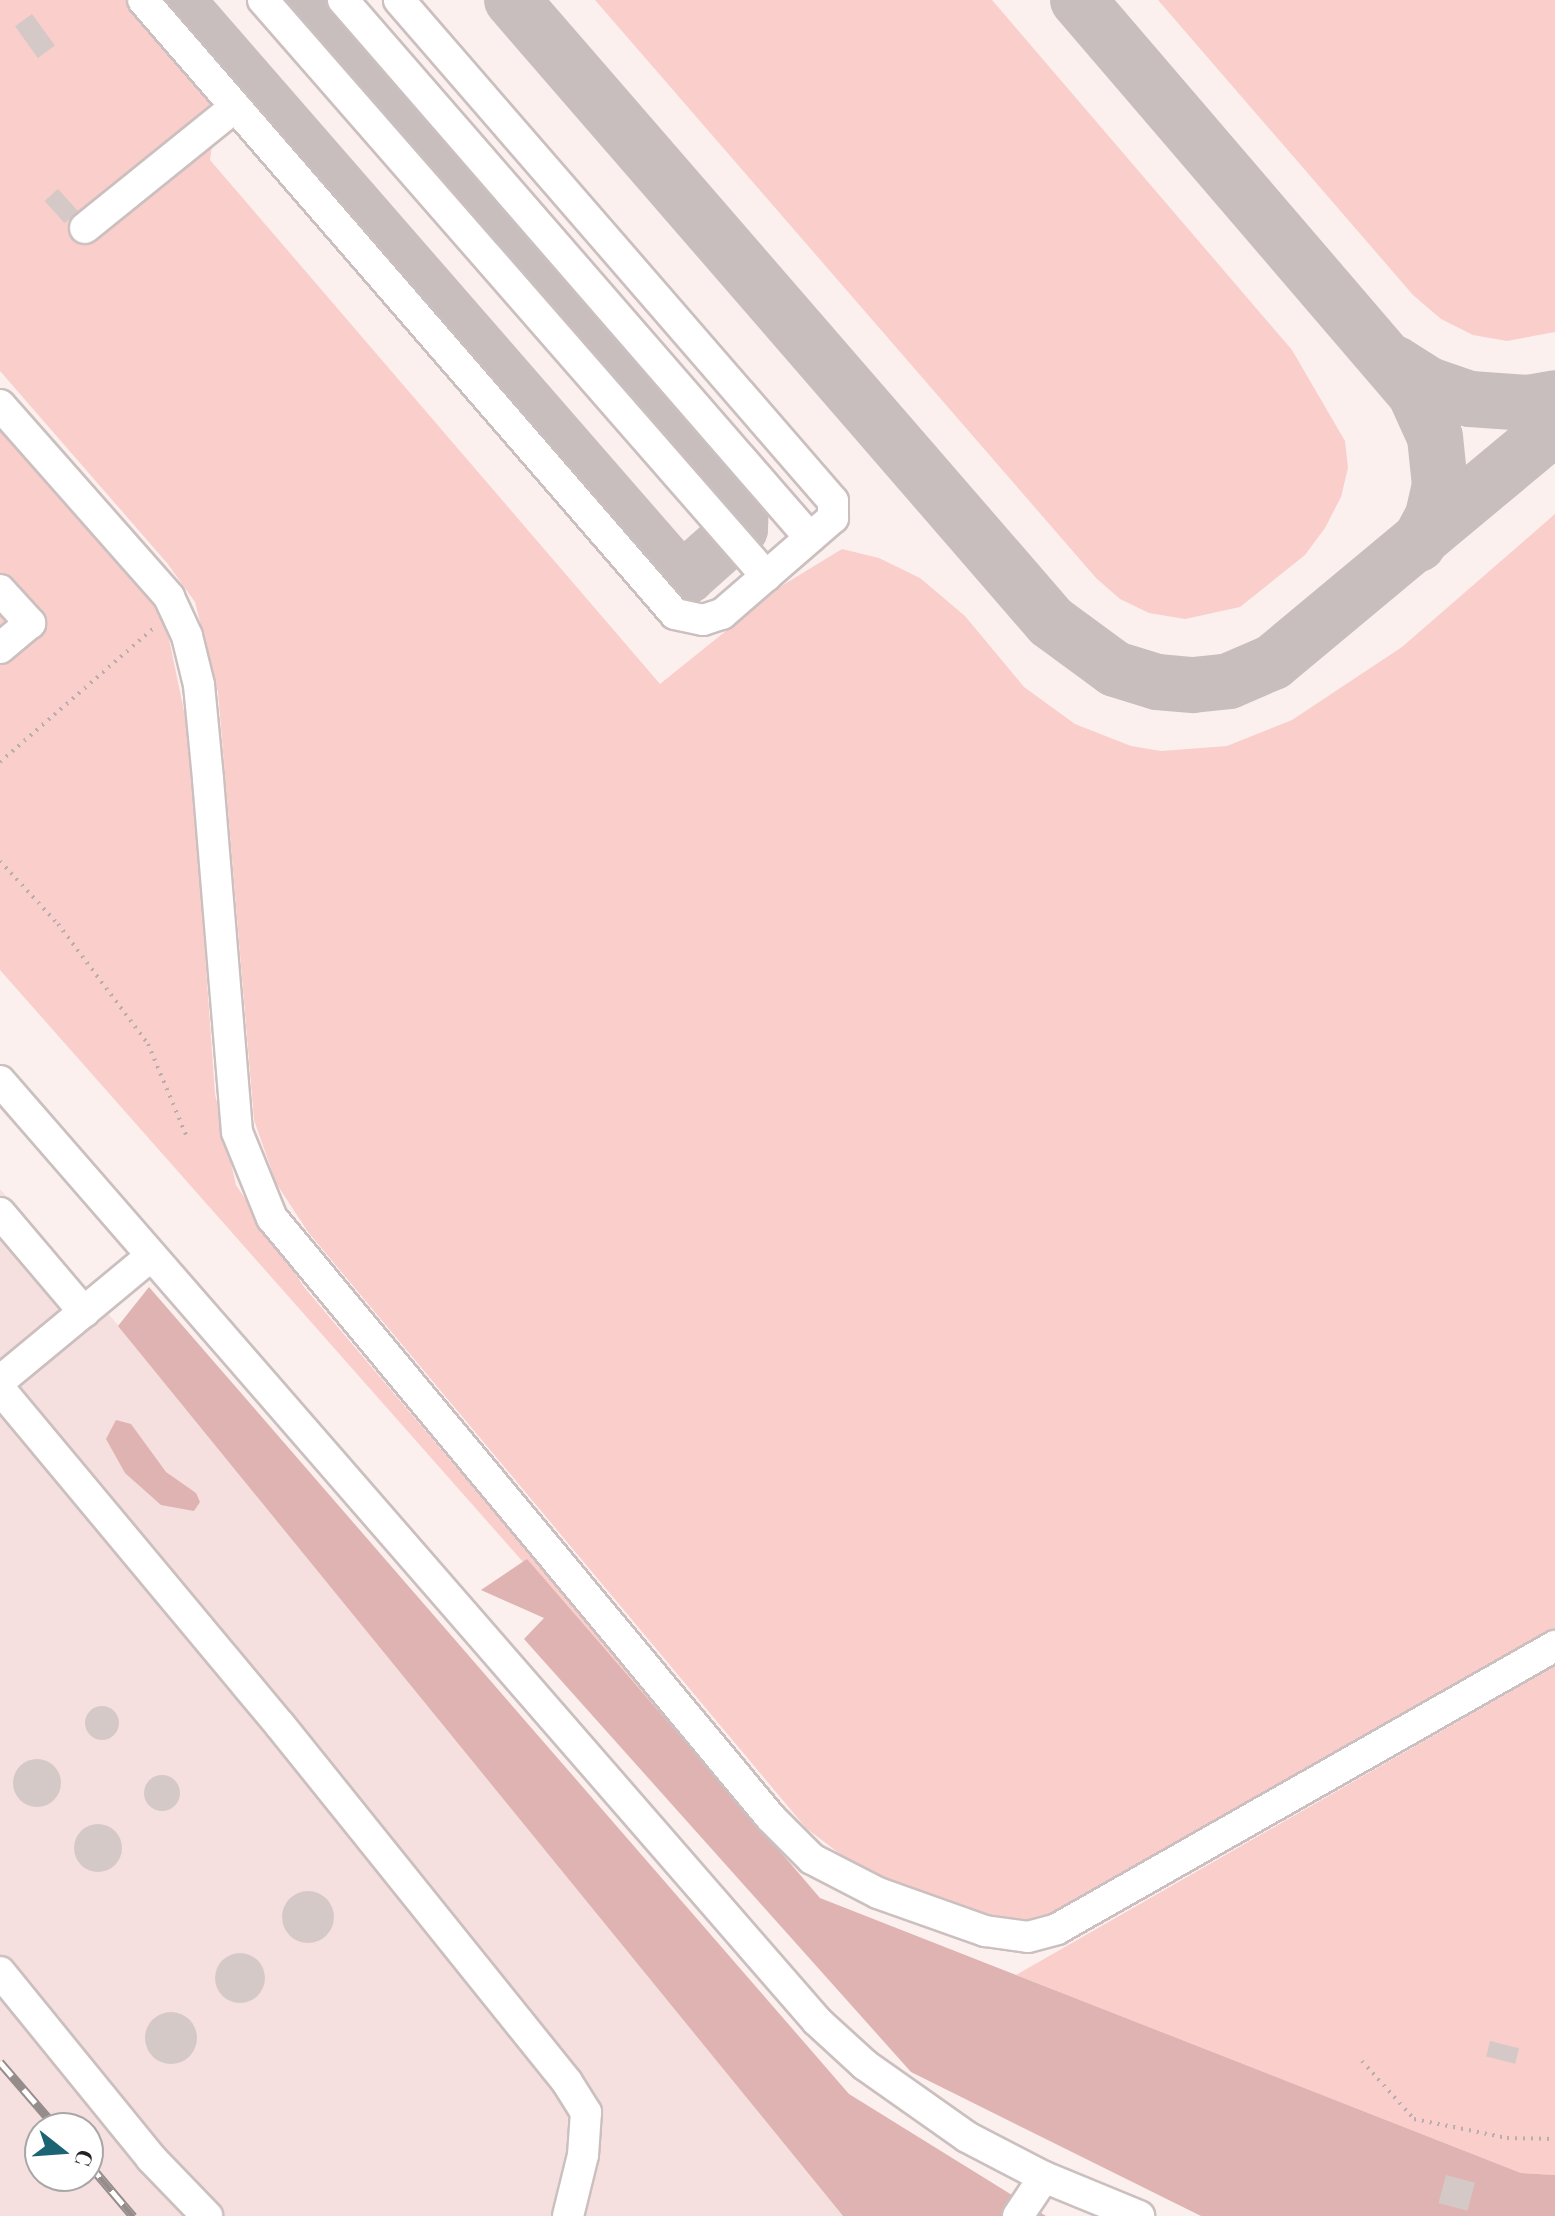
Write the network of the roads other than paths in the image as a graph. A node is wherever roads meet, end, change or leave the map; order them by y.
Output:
1 (143, 0) edge
2 (263, 0) edge
3 (343, 0) edge
4 (399, 0) edge
5 (235, 107) junction
6 (85, 228) dead end
7 (0, 405) edge
8 (810, 538) junction
9 (766, 576) junction
10 (0, 590) edge
11 (0, 648) edge
12 (0, 1081) edge
13 (0, 1213) edge
14 (151, 1256) junction
15 (84, 1312) junction
16 (0, 1381) edge
17 (0, 1389) edge
18 (1555, 1646) edge
19 (0, 1972) edge
20 (1044, 2177) junction
21 (207, 2216) edge
22 (568, 2216) edge
23 (1018, 2216) edge
24 (1139, 2216) edge

1 - 5 street
2 - 9 street
3 - 8 street
4 - 8 street
5 - 6 street
5 - 9 street
7 - 18 street
8 - 9 street
10 - 11 street
12 - 14 street
13 - 15 street
14 - 15 street
14 - 20 street
15 - 16 street
17 - 22 street
19 - 21 street
20 - 23 street
20 - 24 street

